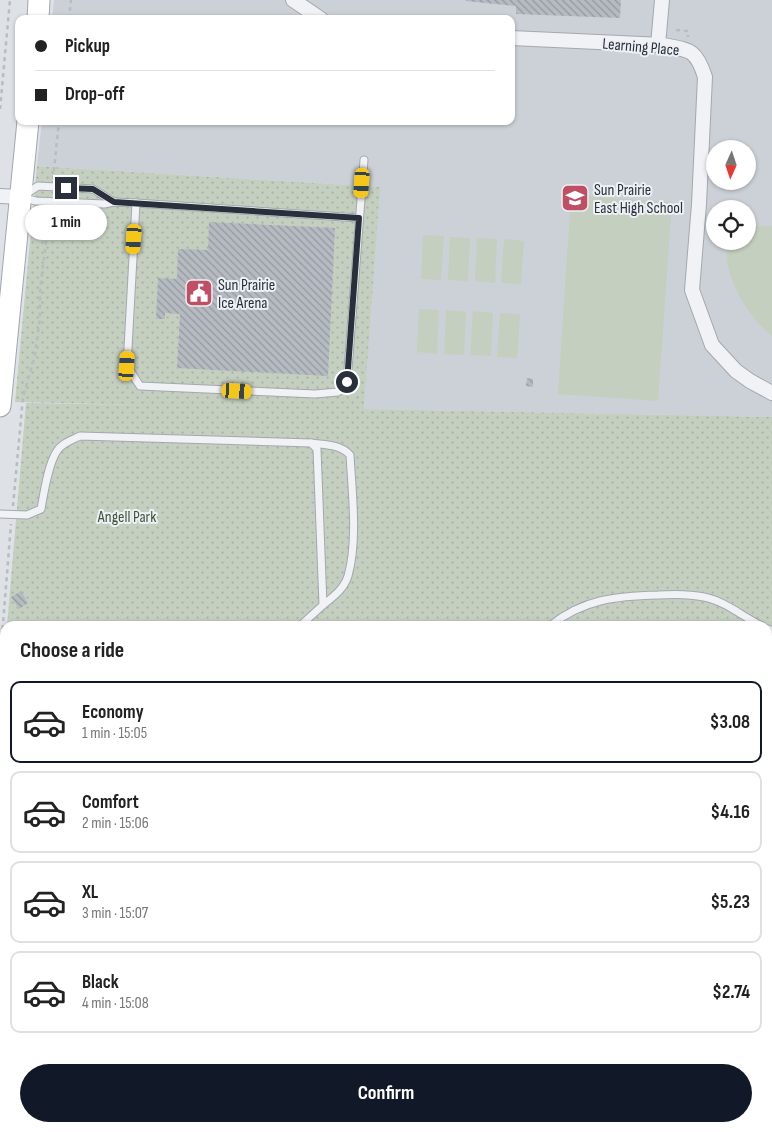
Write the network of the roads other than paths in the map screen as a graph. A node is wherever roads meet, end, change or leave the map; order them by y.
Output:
1 (40, 0) edge
2 (293, 0) edge
3 (662, 0) edge
4 (38, 15) edge
5 (315, 15) edge
6 (515, 38) edge
7 (658, 45) junction
8 (27, 125) edge
9 (364, 160) dead end
10 (10, 197) edge
11 (114, 202) junction
12 (136, 203) junction
13 (359, 218) junction
14 (772, 393) edge
15 (0, 406) edge
16 (311, 442) junction
17 (0, 514) edge
18 (323, 605) junction
19 (305, 621) edge
20 (556, 621) edge
21 (751, 621) edge

1 - 4 main road
2 - 5 street
3 - 7 street
6 - 7 street, Learning Place
7 - 14 street, Learning Place
8 - 10 main road
9 - 13 lane
10 - 11 lane
10 - 11 lane
10 - 15 main road
11 - 12 lane
12 - 13 lane
12 - 13 lane
16 - 17 lane
16 - 18 lane
16 - 18 lane
18 - 19 lane
20 - 21 lane

